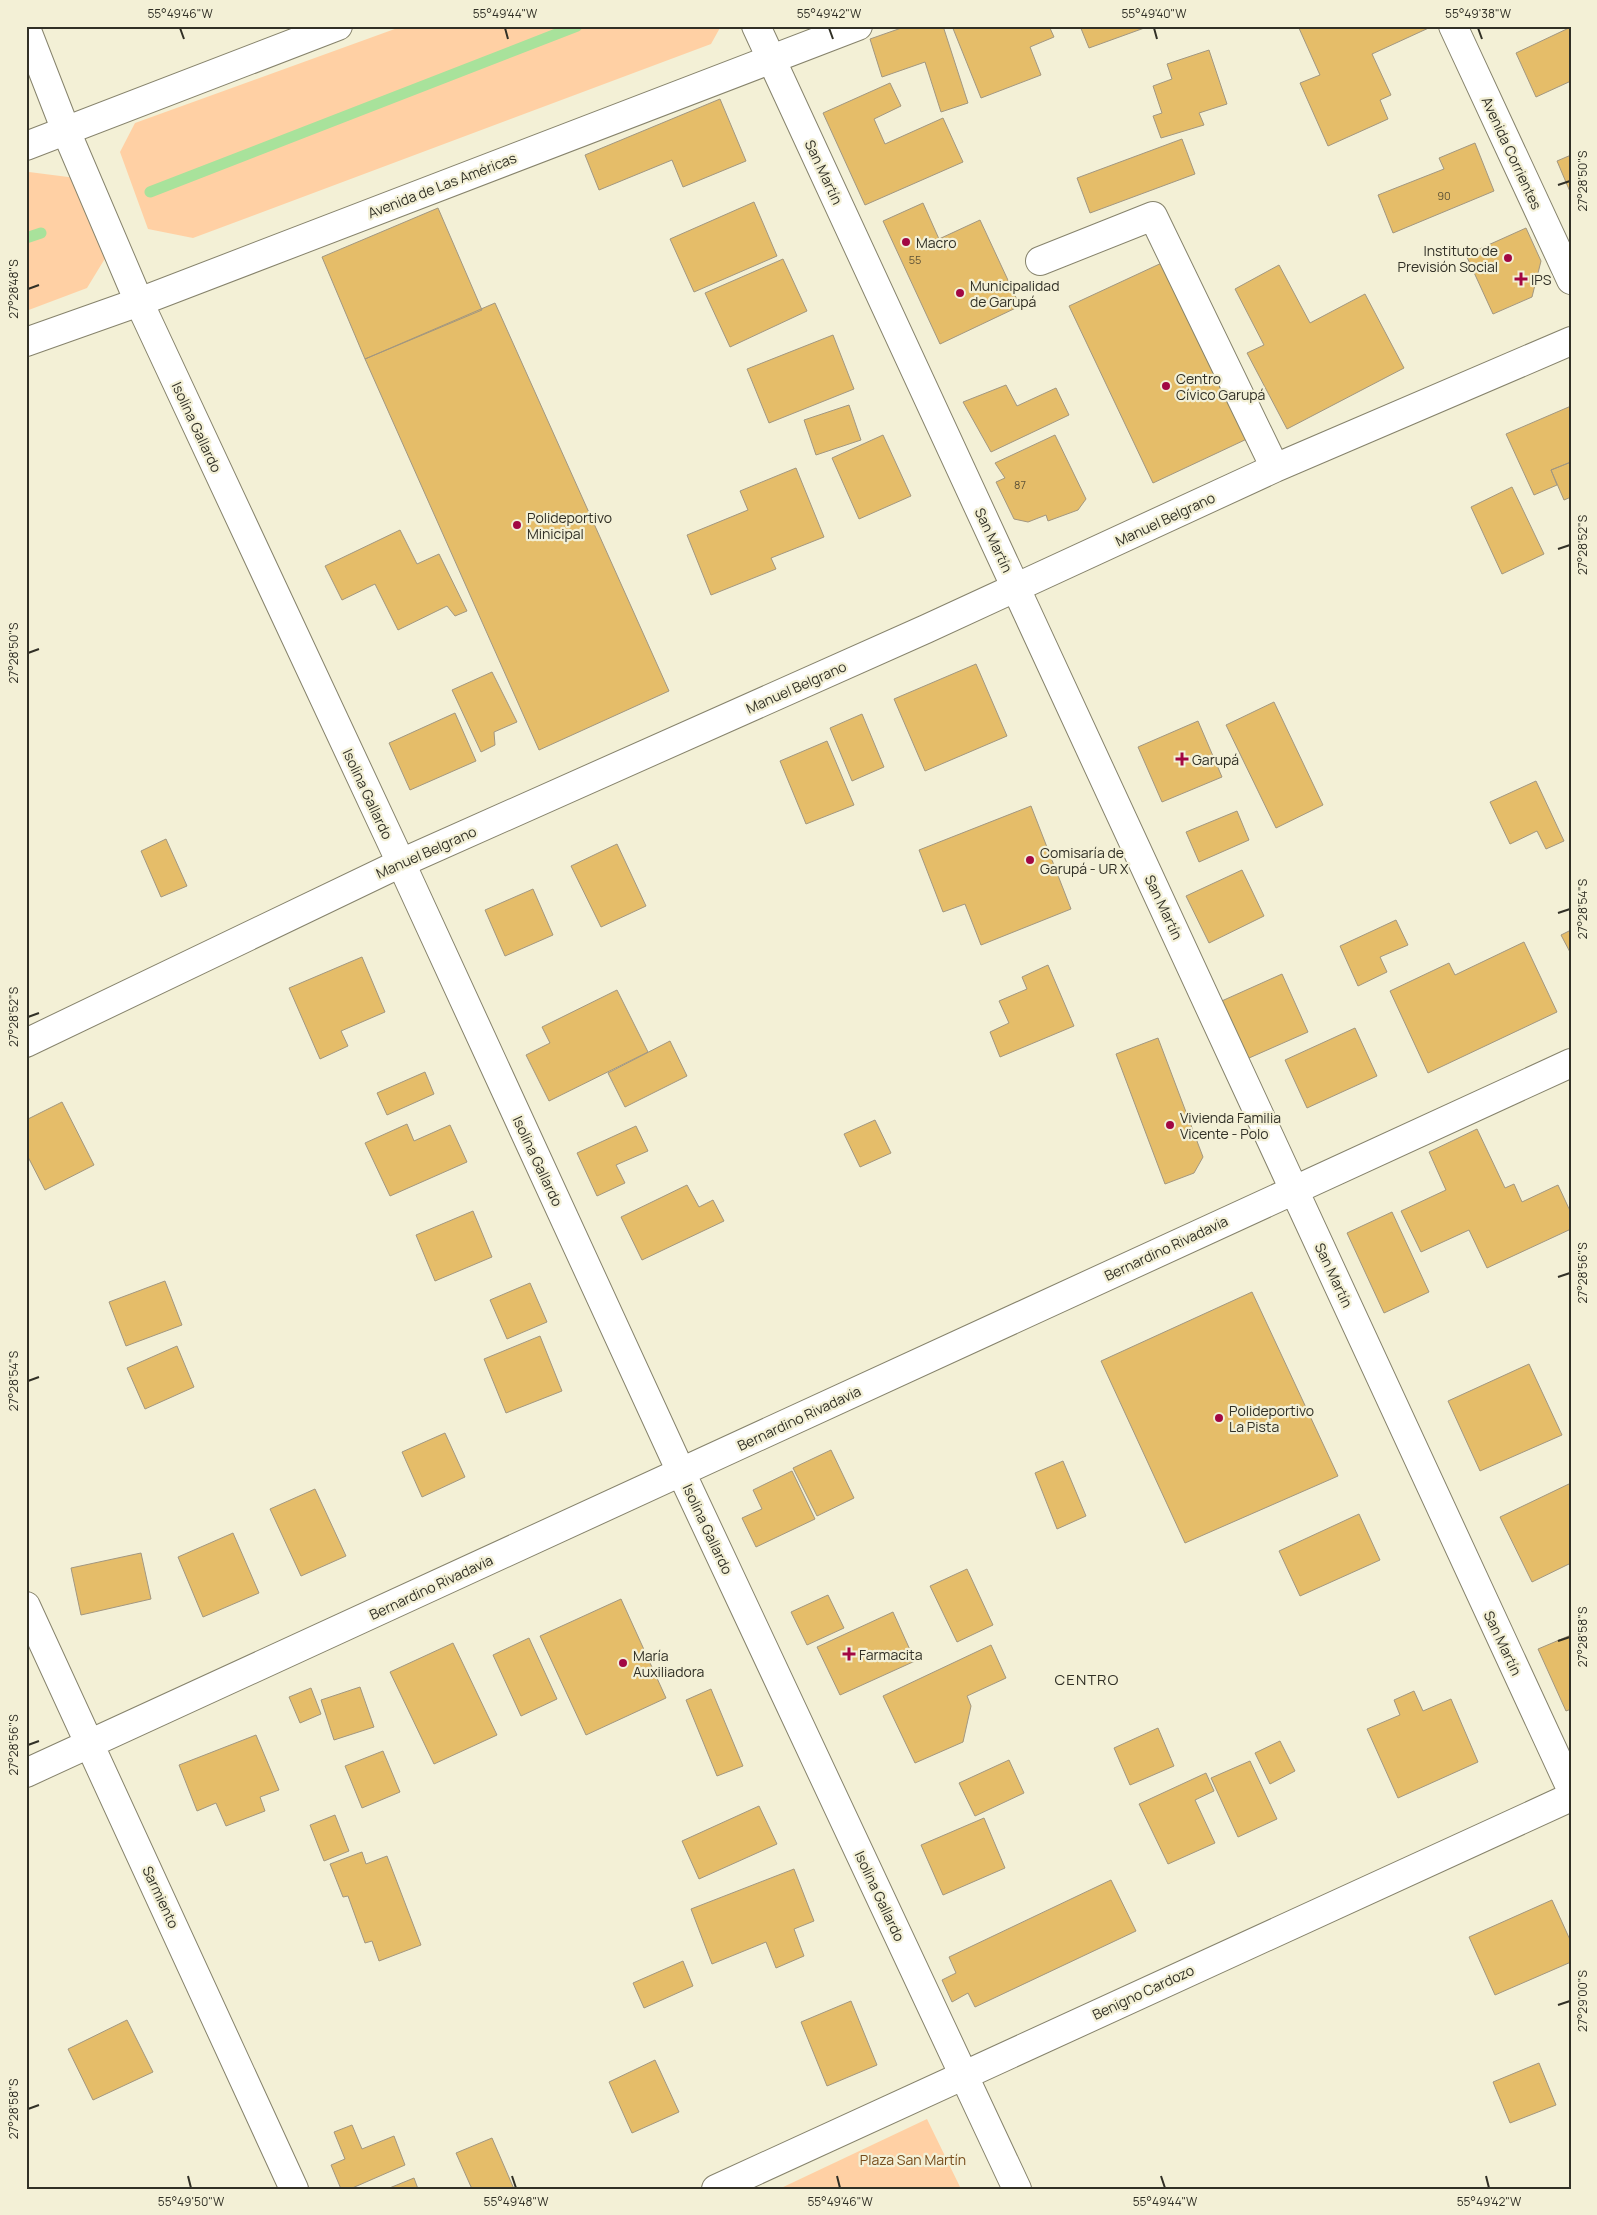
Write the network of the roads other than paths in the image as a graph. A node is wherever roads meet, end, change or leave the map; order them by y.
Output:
1 (338, 26) edge
2 (756, 26) edge
3 (858, 26) edge
4 (1453, 26) edge
5 (26, 28) edge
6 (771, 59) junction
7 (66, 131) junction
8 (26, 146) edge
9 (1040, 261) dead end
10 (1571, 280) edge
11 (139, 302) junction
12 (1571, 341) edge
13 (26, 342) edge
14 (1275, 468) junction
15 (1016, 587) junction
16 (400, 863) junction
17 (26, 1043) edge
18 (1571, 1062) edge
19 (1294, 1190) junction
20 (681, 1472) junction
21 (26, 1606) edge
22 (90, 1744) junction
23 (26, 1773) edge
24 (1571, 1789) edge
25 (1571, 1796) edge
26 (964, 2074) junction
27 (294, 2189) edge
28 (716, 2189) edge
29 (1017, 2189) edge

1 - 7 street
2 - 6 street, San Martín
3 - 6 street, Avenida de Las Américas
4 - 10 street, Avenida Corrientes
5 - 7 street, Isolina Gallardo
6 - 11 street, Avenida de Las Américas
6 - 15 street, San Martín
7 - 8 street
7 - 11 street, Isolina Gallardo
9 - 14 street
11 - 13 street, Avenida de Las Américas
11 - 16 street, Isolina Gallardo
12 - 14 street, Manuel Belgrano
14 - 15 street, Manuel Belgrano
15 - 16 street, Manuel Belgrano
15 - 19 street, San Martín
16 - 17 street, Manuel Belgrano
16 - 20 street, Isolina Gallardo
18 - 19 street, Bernardino Rivadavia
19 - 20 street, Bernardino Rivadavia
19 - 24 street, San Martín
20 - 22 street, Bernardino Rivadavia
20 - 26 street, Isolina Gallardo
21 - 22 street, Sarmiento
22 - 23 street, Bernardino Rivadavia
22 - 27 street, Sarmiento
25 - 26 street, Benigno Cardozo
26 - 28 street, Benigno Cardozo
26 - 29 street, Isolina Gallardo

